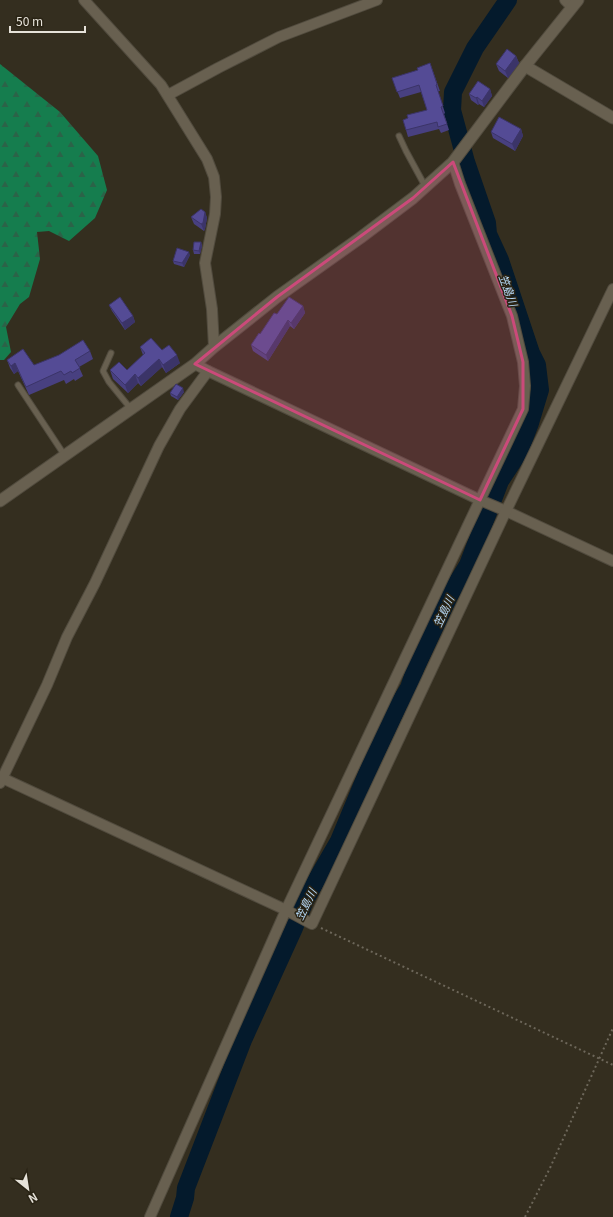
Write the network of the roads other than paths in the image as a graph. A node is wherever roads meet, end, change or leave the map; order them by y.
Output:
1 (84, 0) edge
2 (377, 0) edge
3 (572, 2) edge
4 (525, 66) junction
5 (168, 95) junction
6 (613, 118) edge
7 (399, 136) dead end
8 (453, 162) junction
9 (425, 187) junction
10 (613, 289) edge
11 (214, 347) junction
12 (111, 352) dead end
13 (195, 364) junction
14 (208, 371) junction
15 (18, 385) dead end
16 (131, 409) junction
17 (65, 456) junction
18 (480, 500) junction
19 (0, 501) edge
20 (506, 511) junction
21 (613, 561) edge
22 (1, 780) edge
23 (286, 910) junction
24 (150, 1217) edge

1 - 5 street
2 - 5 street
3 - 4 street
4 - 6 street
4 - 8 street
5 - 11 street
7 - 9 lane
8 - 9 street
8 - 18 street
9 - 11 street
10 - 20 street
11 - 13 street
12 - 16 lane
13 - 14 street
13 - 16 street
14 - 18 street
14 - 22 street
15 - 17 lane
16 - 17 street
17 - 19 street
18 - 20 street
18 - 23 street
20 - 21 street
20 - 23 street
22 - 23 street
23 - 24 street

